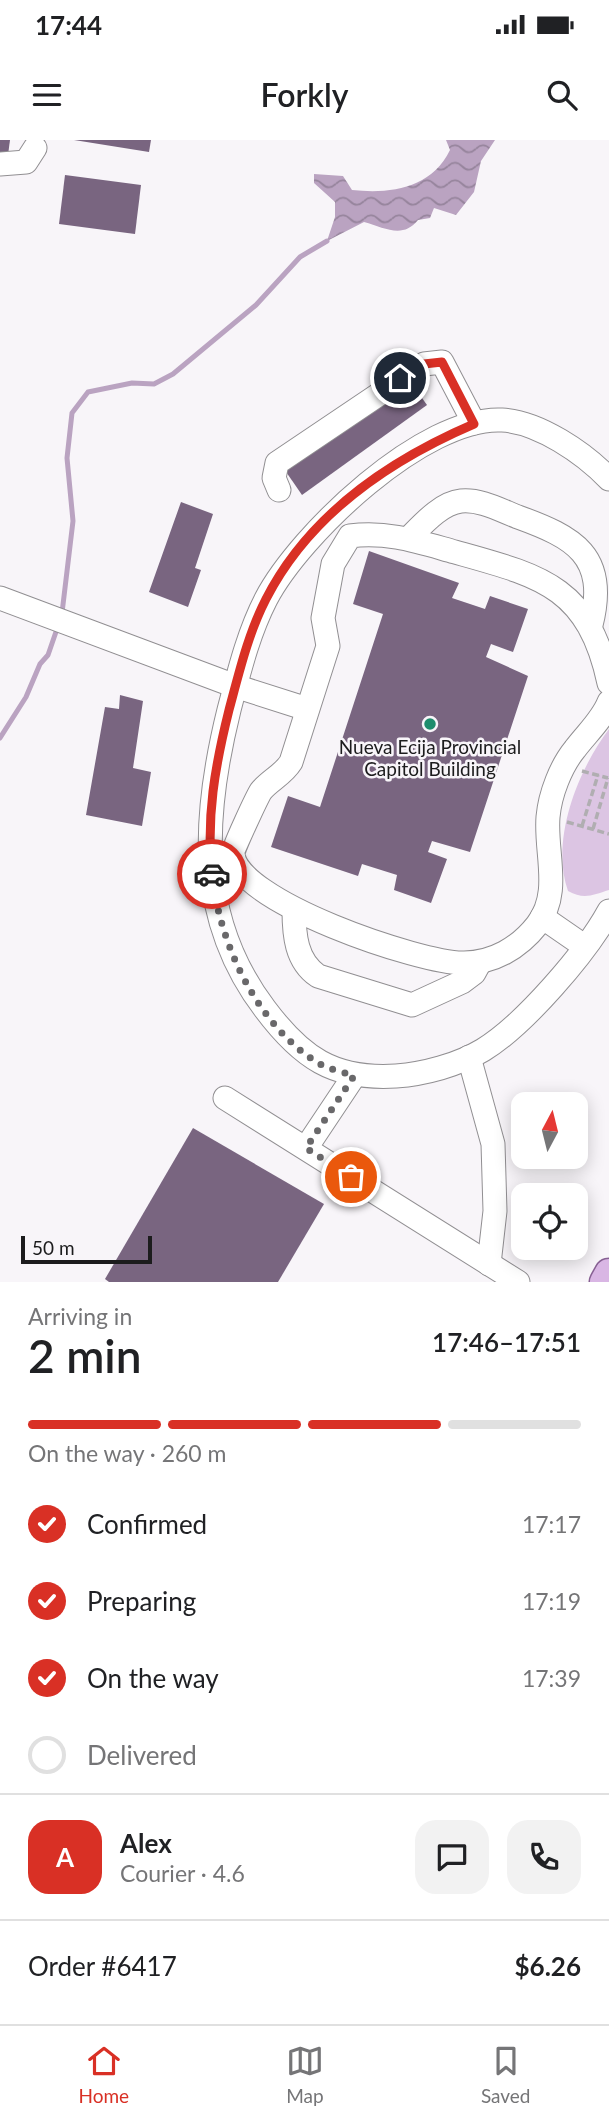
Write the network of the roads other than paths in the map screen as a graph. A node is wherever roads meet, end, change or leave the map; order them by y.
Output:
1 (35, 148) dead end
2 (0, 164) edge
3 (474, 424) junction
4 (609, 479) edge
5 (279, 491) dead end
6 (409, 538) junction
7 (0, 598) edge
8 (590, 625) junction
9 (609, 683) edge
10 (235, 686) junction
11 (609, 702) edge
12 (307, 709) junction
13 (294, 910) junction
14 (609, 911) edge
15 (542, 917) junction
16 (584, 946) junction
17 (480, 962) junction
18 (469, 1057) junction
19 (354, 1076) junction
20 (225, 1098) dead end
21 (306, 1148) junction
22 (489, 1264) junction
23 (609, 1273) edge
24 (518, 1282) edge
25 (604, 1282) edge

1 - 2 street
3 - 4 street
3 - 5 street
3 - 10 street
6 - 8 street
6 - 8 street
6 - 12 street
7 - 10 street
8 - 9 street
10 - 12 street
10 - 19 street
11 - 15 street
12 - 13 street
13 - 17 street
13 - 17 street
14 - 16 street
15 - 16 street
15 - 17 street
16 - 18 street
18 - 19 street
18 - 22 street
19 - 21 street
20 - 21 street
21 - 22 street
22 - 24 street
23 - 25 main road

